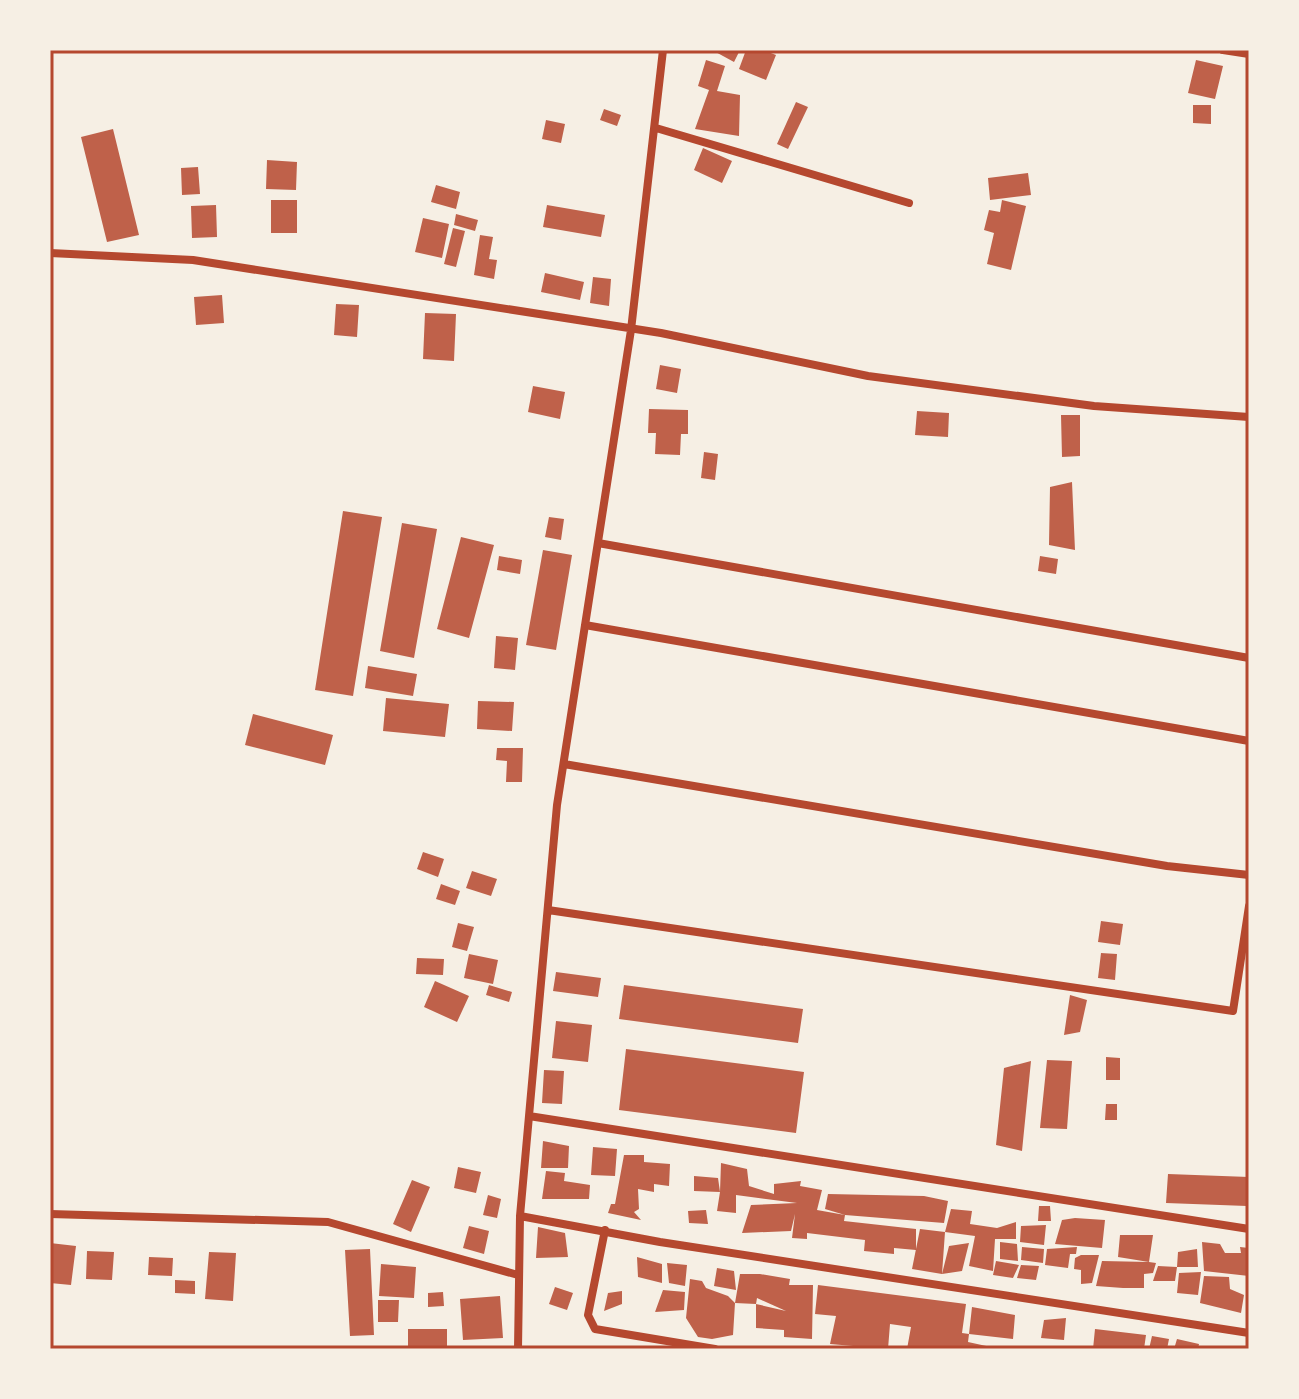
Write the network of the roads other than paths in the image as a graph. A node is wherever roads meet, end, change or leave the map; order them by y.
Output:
1 (663, 50) edge
2 (1223, 50) edge
3 (1249, 54) edge
4 (656, 128) junction
5 (909, 203) dead end
6 (50, 253) edge
7 (631, 330) junction
8 (1249, 417) edge
9 (598, 543) junction
10 (585, 625) junction
11 (1249, 658) edge
12 (1249, 741) edge
13 (564, 764) junction
14 (1249, 875) edge
15 (1249, 906) edge
16 (548, 910) junction
17 (529, 1116) junction
18 (50, 1214) edge
19 (520, 1216) junction
20 (1249, 1229) edge
21 (605, 1230) junction
22 (518, 1275) junction
23 (1249, 1333) edge
24 (518, 1349) edge
25 (715, 1349) edge

1 - 4 street
2 - 3 street
4 - 5 street
4 - 7 street
6 - 7 street
7 - 8 street
7 - 9 street
9 - 10 street
9 - 11 street
10 - 12 street
10 - 13 street
13 - 14 street
13 - 16 street
15 - 16 street
16 - 17 street
17 - 19 street
17 - 20 street
18 - 22 street
19 - 21 street
19 - 22 street
21 - 23 street
21 - 25 street
22 - 24 street

